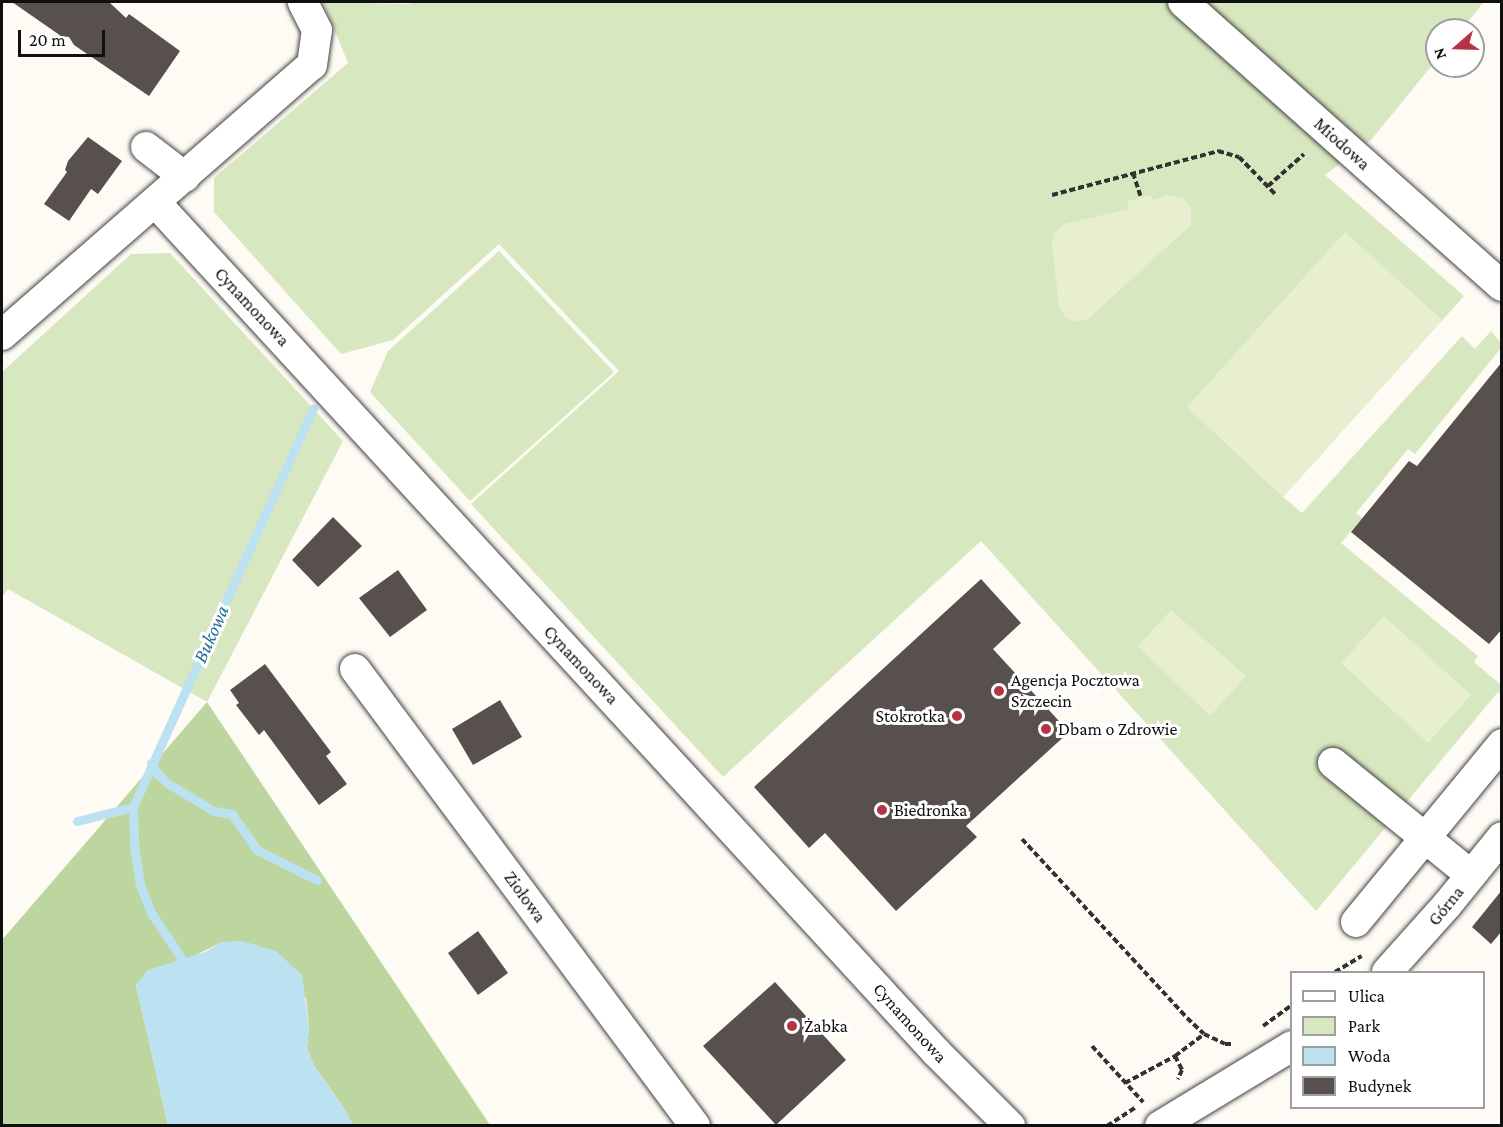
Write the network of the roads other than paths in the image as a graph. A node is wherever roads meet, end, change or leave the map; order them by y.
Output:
1 (303, 2) edge
2 (1183, 2) edge
3 (146, 147) dead end
4 (185, 177) junction
5 (155, 202) junction
6 (1502, 286) edge
7 (2, 335) edge
8 (355, 669) dead end
9 (1502, 744) edge
10 (1333, 763) dead end
11 (1502, 837) edge
12 (1426, 838) junction
13 (1471, 875) junction
14 (1356, 922) dead end
15 (1388, 971) edge
16 (1290, 1047) edge
17 (1152, 1114) edge
18 (695, 1125) edge
19 (1010, 1125) edge

1 - 4 street
2 - 6 street, Miodowa
3 - 4 street
4 - 5 street
5 - 7 street
5 - 19 street, Cynamonowa
8 - 18 street, Ziołowa
9 - 12 street
10 - 12 street
11 - 13 street, Górna
12 - 13 street
12 - 14 street
13 - 15 street, Górna
16 - 17 street

